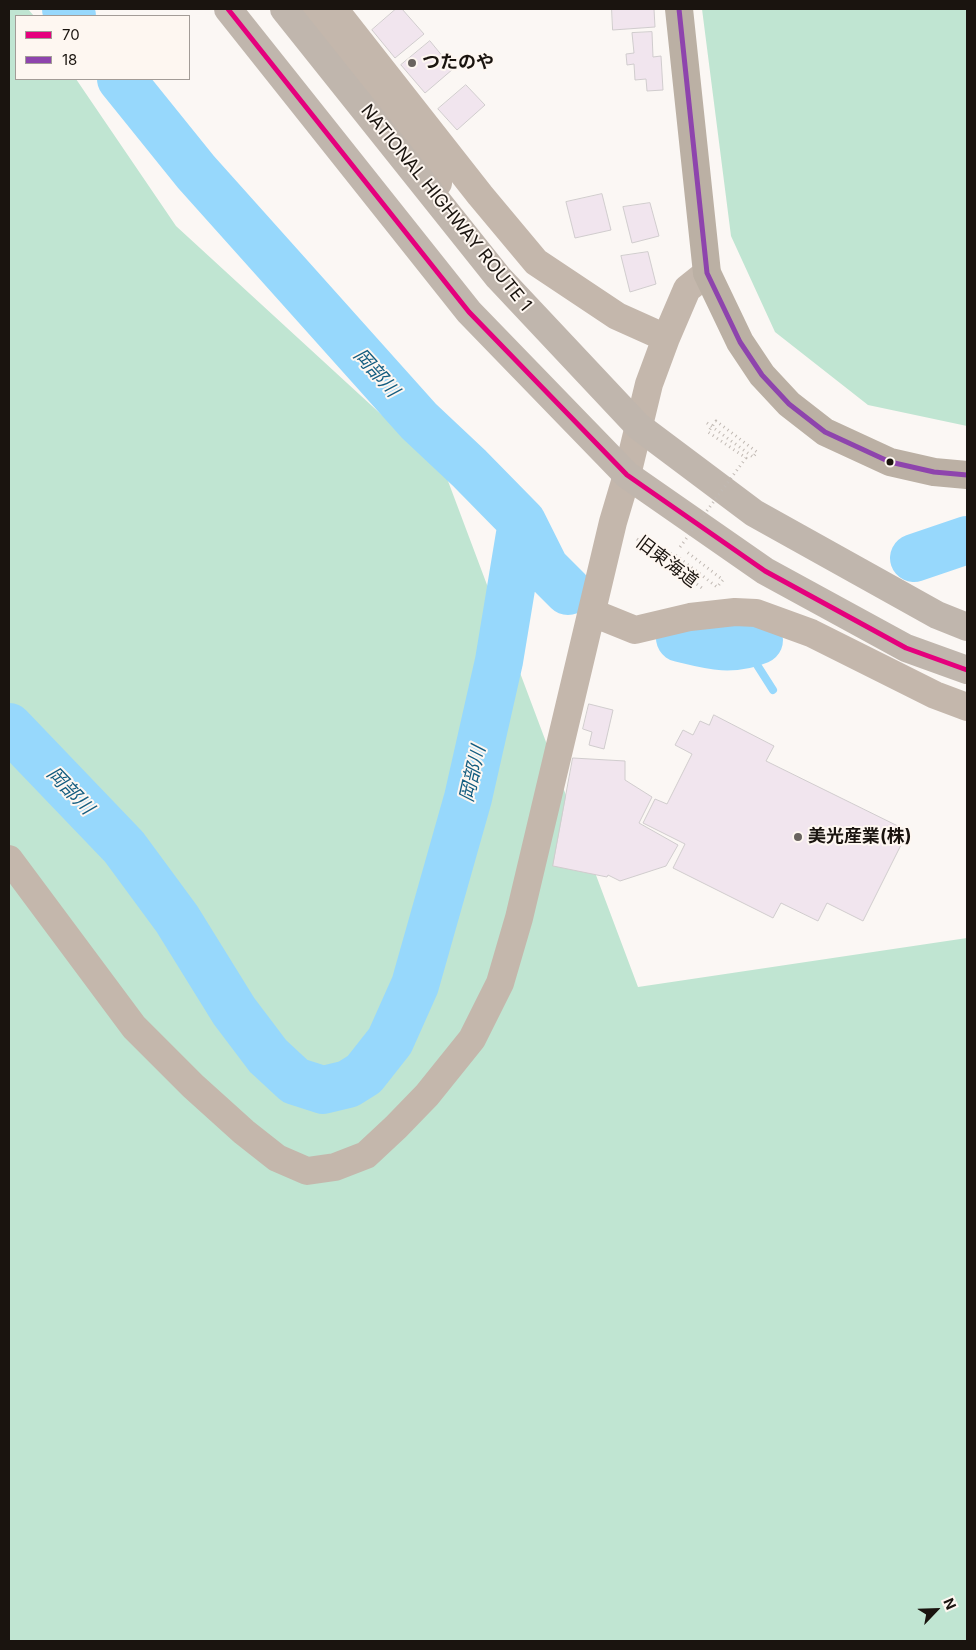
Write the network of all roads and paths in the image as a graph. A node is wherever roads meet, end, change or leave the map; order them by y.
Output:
1 (284, 9) edge
2 (312, 9) edge
3 (334, 9) edge
4 (679, 9) edge
5 (229, 12) edge
6 (706, 273) junction
7 (498, 277) junction
8 (666, 338) junction
9 (707, 423) dead end
10 (638, 426) junction
11 (627, 475) junction
12 (967, 475) edge
13 (614, 522) junction
14 (656, 554) junction
15 (735, 612) junction
16 (593, 613) junction
17 (967, 627) edge
18 (967, 670) edge
19 (967, 707) edge
20 (9, 859) edge

1 - 7 highway, NATIONAL HIGHWAY ROUTE 1
2 - 7 street
3 - 8 street
4 - 6 main road
5 - 11 highway
6 - 8 street
6 - 12 main road
7 - 10 highway, NATIONAL HIGHWAY ROUTE 1
8 - 10 street
9 - 14 path, bridge
10 - 11 street
10 - 17 highway, NATIONAL HIGHWAY ROUTE 1
11 - 13 street
11 - 18 highway
13 - 14 path, 旧東海道
13 - 16 street
14 - 15 path, 旧東海道
15 - 16 street
15 - 19 street
16 - 20 street

